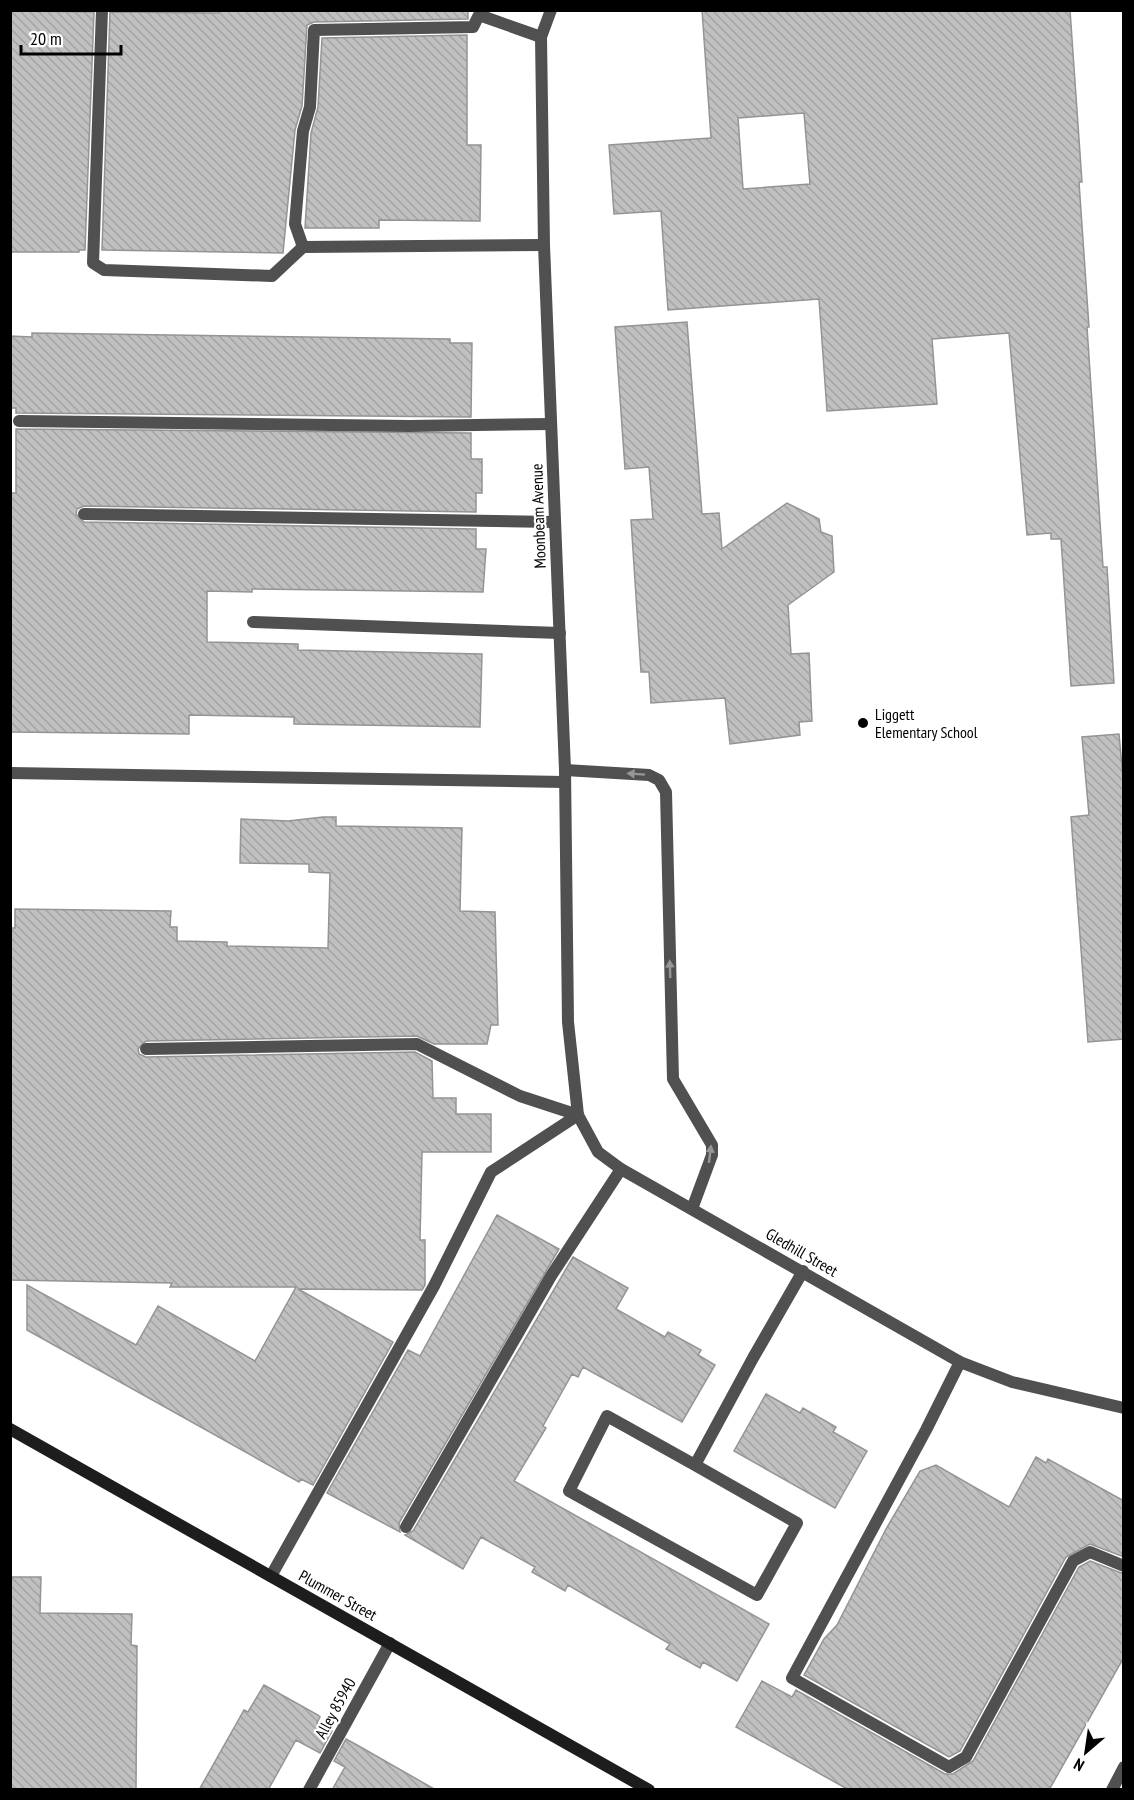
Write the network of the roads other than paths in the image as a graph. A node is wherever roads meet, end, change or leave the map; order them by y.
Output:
1 (102, 10) edge
2 (551, 10) edge
3 (479, 13) edge
4 (541, 37) junction
5 (544, 245) junction
6 (303, 247) junction
7 (19, 421) dead end
8 (551, 424) junction
9 (84, 514) dead end
10 (554, 522) junction
11 (254, 622) dead end
12 (560, 633) junction
13 (10, 773) edge
14 (564, 776) junction
15 (568, 1022) joint
16 (146, 1049) dead end
17 (578, 1115) junction
18 (621, 1169) junction
19 (692, 1209) junction
20 (803, 1271) junction
21 (960, 1362) junction
22 (1124, 1408) edge
23 (10, 1429) edge
24 (696, 1465) junction
25 (406, 1527) dead end
26 (1124, 1566) edge
27 (272, 1576) junction
28 (390, 1643) junction
29 (1124, 1767) edge
30 (309, 1790) edge
31 (649, 1790) edge
32 (1112, 1790) edge

1 - 6 street
2 - 4 street, Moonbeam Avenue
3 - 4 street
3 - 6 street
4 - 5 street, Moonbeam Avenue
5 - 6 street
5 - 8 street, Moonbeam Avenue
7 - 8 street
8 - 10 street, Moonbeam Avenue
9 - 10 street
10 - 12 street, Moonbeam Avenue
11 - 12 street
12 - 14 street, Moonbeam Avenue
13 - 14 street
14 - 15 street, Moonbeam Avenue
19 -> 14 street
15 - 17 street, Gledhill Street
16 - 17 street
17 - 18 street, Gledhill Street
17 - 27 street
18 - 19 street, Gledhill Street
18 - 25 street
19 - 20 street, Gledhill Street
20 - 21 street, Gledhill Street
20 - 24 street
21 - 22 street, Gledhill Street
21 - 26 street
23 - 27 main road, Plummer Street
24 - 24 street
27 - 28 main road, Plummer Street
28 - 30 street, Alley 85940
28 - 31 main road, Plummer Street
29 - 32 street

